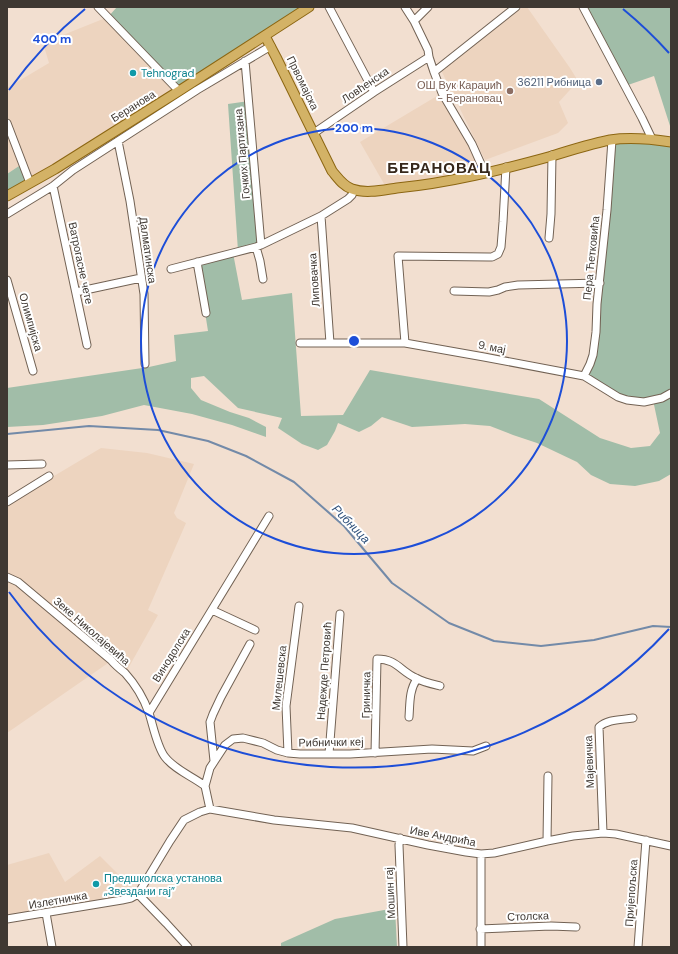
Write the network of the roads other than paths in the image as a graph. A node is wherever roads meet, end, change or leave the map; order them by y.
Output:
1 (98, 7) edge
2 (309, 7) edge
3 (329, 7) edge
4 (405, 7) edge
5 (428, 7) edge
6 (516, 7) edge
7 (584, 7) edge
8 (414, 21) junction
9 (265, 36) junction
10 (270, 46) junction
11 (430, 57) junction
12 (245, 61) junction
13 (418, 64) junction
14 (434, 71) junction
15 (179, 91) junction
16 (374, 92) junction
17 (7, 123) edge
18 (314, 134) junction
19 (652, 139) junction
20 (612, 140) junction
21 (118, 141) junction
22 (671, 142) edge
23 (552, 156) junction
24 (506, 168) junction
25 (55, 169) junction
26 (485, 173) junction
27 (62, 178) junction
28 (30, 183) junction
29 (53, 186) junction
30 (354, 190) junction
31 (7, 196) edge
32 (7, 214) edge
33 (321, 216) junction
34 (549, 238) dead end
35 (258, 246) junction
36 (197, 262) junction
37 (171, 269) dead end
38 (141, 278) junction
39 (263, 279) dead end
40 (7, 280) edge
41 (600, 283) junction
42 (454, 291) dead end
43 (76, 292) junction
44 (206, 313) dead end
45 (330, 343) junction
46 (405, 343) junction
47 (300, 344) dead end
48 (87, 345) dead end
49 (145, 364) dead end
50 (33, 371) dead end
51 (584, 376) junction
52 (671, 393) edge
53 (42, 464) dead end
54 (7, 465) edge
55 (49, 476) dead end
56 (7, 502) edge
57 (269, 516) dead end
58 (7, 577) edge
59 (299, 606) dead end
60 (212, 610) junction
61 (340, 614) dead end
62 (255, 630) dead end
63 (250, 644) dead end
64 (417, 679) junction
65 (440, 686) dead end
66 (149, 713) junction
67 (409, 717) dead end
68 (633, 718) dead end
69 (486, 746) dead end
70 (288, 753) junction
71 (375, 753) junction
72 (329, 754) junction
73 (214, 761) junction
74 (548, 776) dead end
75 (205, 786) junction
76 (210, 809) junction
77 (602, 833) junction
78 (400, 838) junction
79 (646, 840) junction
80 (547, 841) junction
81 (671, 846) edge
82 (481, 854) junction
83 (138, 894) junction
84 (46, 913) junction
85 (7, 920) edge
86 (576, 927) dead end
87 (480, 929) junction
88 (52, 947) edge
89 (188, 947) edge
90 (403, 947) edge
91 (481, 947) edge
92 (638, 947) edge

1 - 15 street
2 - 9 main road, Беранова
3 - 16 street
4 - 8 street
5 - 8 street
6 - 14 street
7 - 19 street
8 - 11 street
9 - 10 main road, Првомајска
9 - 15 main road, Беранова
10 - 12 street, Беранова
10 - 18 main road, Првомајска
11 - 13 street, Ловћенска
11 - 14 street
12 - 21 street, Беранова
12 - 35 street, Гочких Партизана
13 - 14 street
13 - 16 street, Ловћенска
14 - 26 street
15 - 25 main road, Беранова
16 - 18 street, Ловћенска
17 - 28 street
18 - 30 main road, Првомајска
19 - 20 main road
19 - 22 main road
20 - 23 main road
20 - 41 street, Пера Ћетковића
21 - 27 street, Беранова
21 - 38 street, Далматинска
23 - 24 main road
23 - 34 street
24 - 26 main road
24 - 46 street
25 - 27 street
25 - 28 main road, Беранова
26 - 30 main road
27 - 29 street, Беранова
28 - 31 main road, Беранова
29 - 32 street, Беранова
29 - 43 street, Ватрогасне чете
30 - 33 street
33 - 35 street
33 - 45 street, Липовачка
35 - 36 street
35 - 39 street, Гочких Партизана
36 - 37 street
36 - 44 street
38 - 43 street
38 - 49 street, Далматинска
40 - 50 street, Олимпијска
41 - 42 street
41 - 51 street, Пера Ћетковића
43 - 48 street, Ватрогасне чете
45 - 46 street, 9. мај
45 - 47 street, 9. мај
46 - 51 street, 9. мај
51 - 52 street, 9. мај
53 - 54 street
55 - 56 street
57 - 60 street, Винодолска
58 - 66 street, Зеке Николајевића
59 - 70 street, Милешевска
60 - 62 street
60 - 66 street, Винодолска
61 - 72 street, Надежде Петровић
63 - 73 street
64 - 65 street, Гриничка
64 - 67 street
64 - 71 street, Гриничка
66 - 75 street, Зеке Николајевића
68 - 77 street, Мајевичка
69 - 71 street, Рибнички кеј
70 - 72 street, Рибнички кеј
70 - 73 street, Рибнички кеј
71 - 72 street, Рибнички кеј
73 - 75 street, Рибнички кеј
74 - 80 street
75 - 76 street
76 - 78 street, Иве Андрића
76 - 83 street
77 - 79 street, Иве Андрића
77 - 80 street, Иве Андрића
78 - 82 street, Иве Андрића
78 - 90 street, Мошин гај
79 - 81 street, Иве Андрића
79 - 92 street, Пријепољска
80 - 82 street, Иве Андрића
82 - 87 street
83 - 84 street, Излетничка
83 - 89 street
84 - 85 street, Излетничка
84 - 88 street
86 - 87 street, Столска
87 - 91 street

